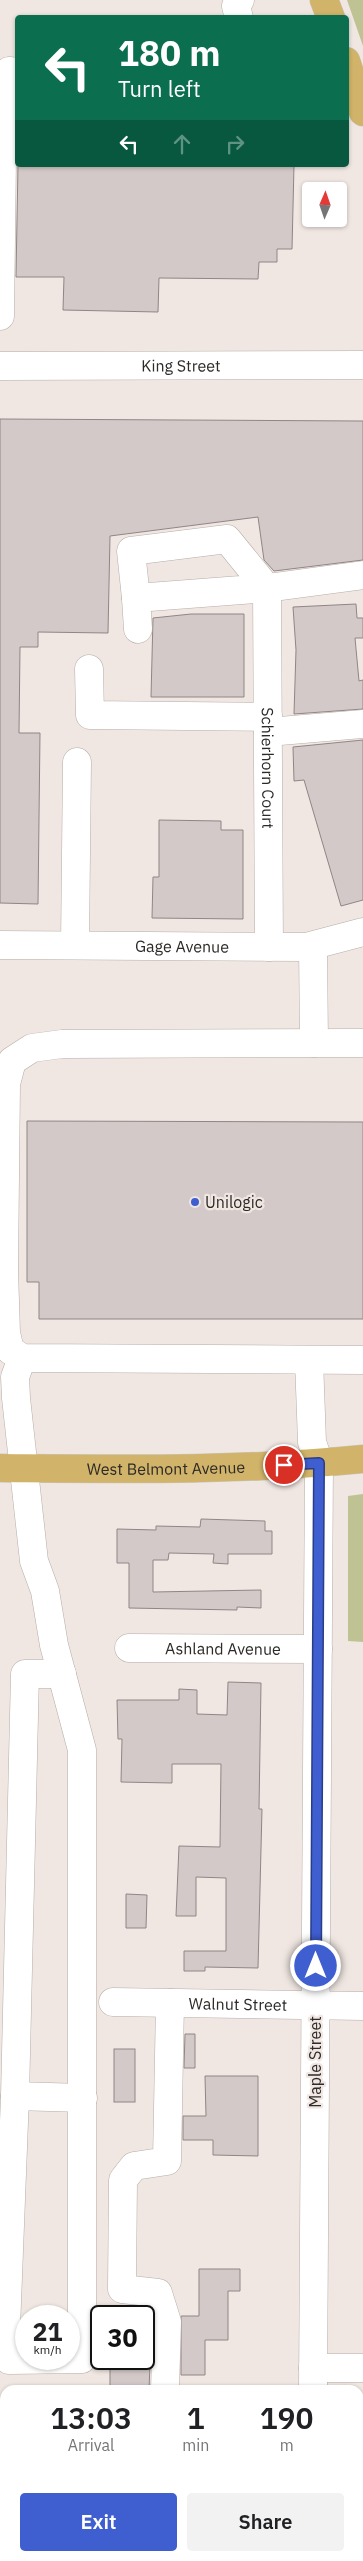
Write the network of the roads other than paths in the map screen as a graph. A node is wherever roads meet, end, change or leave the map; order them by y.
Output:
1 (240, 0) edge
2 (324, 0) edge
3 (238, 15) edge
4 (330, 15) edge
5 (349, 70) edge
6 (15, 72) edge
7 (363, 112) edge
8 (0, 316) edge
9 (363, 365) edge
10 (0, 366) edge
11 (363, 575) edge
12 (267, 588) junction
13 (136, 598) junction
14 (138, 629) dead end
15 (89, 670) dead end
16 (363, 724) edge
17 (268, 725) junction
18 (77, 762) dead end
19 (363, 932) edge
20 (0, 945) edge
21 (75, 945) junction
22 (313, 946) junction
23 (268, 947) junction
24 (314, 1043) junction
25 (363, 1043) edge
26 (22, 1358) junction
27 (309, 1360) junction
28 (363, 1360) edge
29 (363, 1458) edge
30 (319, 1463) junction
31 (12, 1468) edge
32 (129, 1648) dead end
33 (318, 1649) junction
34 (62, 1674) junction
35 (113, 2002) dead end
36 (170, 2003) junction
37 (315, 2006) junction
38 (363, 2006) edge
39 (16, 2096) junction
40 (83, 2098) junction
41 (363, 2368) edge
42 (313, 2379) edge
43 (165, 2385) edge

1 - 3 street
2 - 4 main road
5 - 7 main road
6 - 8 street
9 - 10 street, King Street
11 - 12 street
12 - 13 street
12 - 13 street
12 - 17 street, Schierhorn Court
13 - 14 street
15 - 17 street
16 - 17 street
17 - 23 street, Schierhorn Court
18 - 21 street
19 - 22 street, Gage Avenue
20 - 21 street, Gage Avenue
21 - 23 street, Gage Avenue
22 - 23 street, Gage Avenue
22 - 24 street
24 - 25 street
24 - 26 street
26 - 27 street
26 - 31 street
27 - 28 street
27 - 30 street, Maple Street
29 - 30 main road, West Belmont Avenue
30 - 31 main road, West Belmont Avenue
30 - 33 street, Maple Street
31 - 34 street
32 - 33 street, Ashland Avenue
33 - 37 street, Maple Street
34 - 39 street
34 - 40 street
35 - 36 street, Walnut Street
36 - 37 street, Walnut Street
36 - 43 street
37 - 38 street, Walnut Street
37 - 42 street, Maple Street
39 - 40 street
39 - 40 street
41 - 42 street

